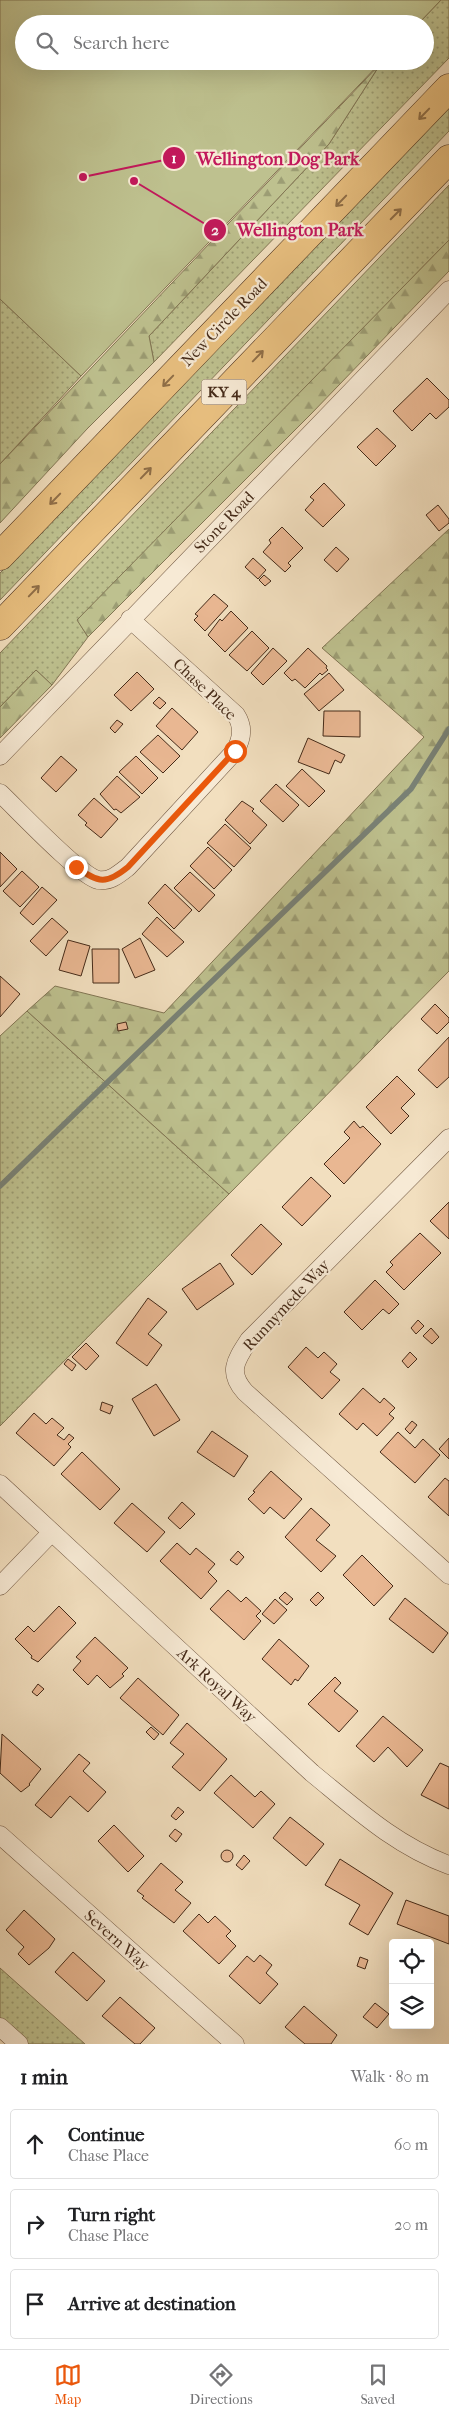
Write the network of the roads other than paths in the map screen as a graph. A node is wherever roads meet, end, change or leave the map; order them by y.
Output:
1 (449, 88) edge
2 (449, 159) edge
3 (449, 290) edge
4 (0, 556) edge
5 (130, 619) junction
6 (0, 626) edge
7 (0, 756) edge
8 (0, 793) edge
9 (449, 1138) edge
10 (0, 1484) edge
11 (51, 1533) junction
12 (449, 1575) edge
13 (0, 1586) edge
14 (0, 1835) edge
15 (449, 1865) edge
16 (0, 2027) edge
17 (19, 2044) edge
18 (235, 2044) edge

1 -> 4 highway, New Circle Road / KY 4
6 -> 2 highway, KY 4
3 - 5 street, Stone Road
5 - 7 street, Stone Road
5 - 8 street, Chase Place
9 - 12 street, Runnymede Way
10 - 11 street, Ark Royal Way
11 - 13 street
11 - 15 street, Ark Royal Way
14 - 18 street, Severn Way
16 - 17 street

